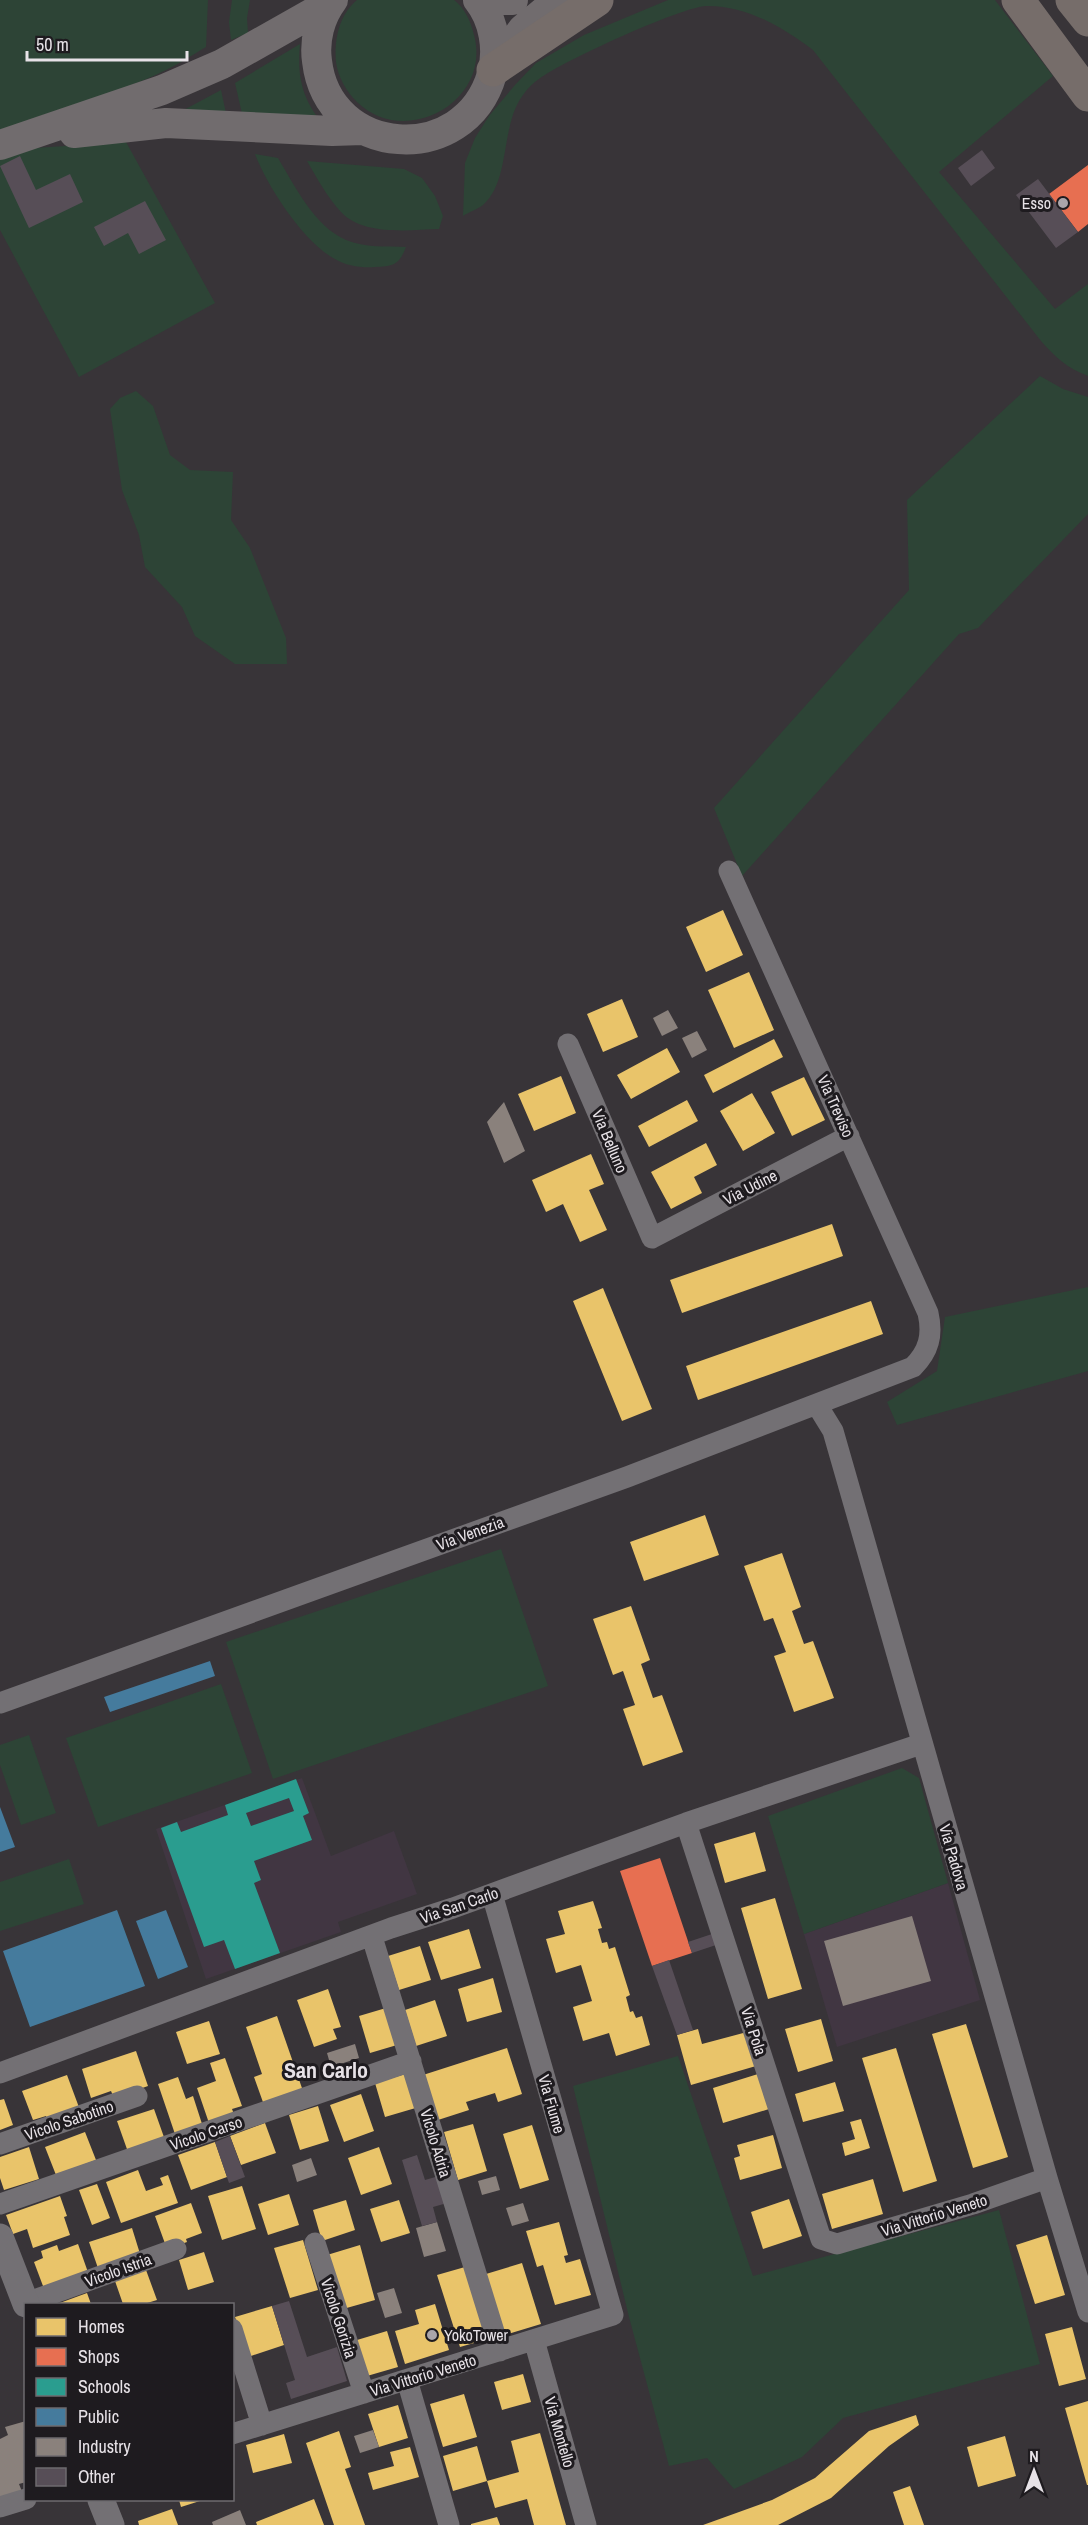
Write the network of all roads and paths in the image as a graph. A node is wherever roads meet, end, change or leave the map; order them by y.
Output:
1 (478, 0) edge
2 (491, 0) edge
3 (513, 0) edge
4 (558, 0) edge
5 (597, 0) edge
6 (1017, 0) edge
7 (1072, 0) edge
8 (331, 2) edge
9 (1088, 20) edge
10 (493, 70) junction
11 (1088, 95) edge
12 (363, 130) junction
13 (7, 142) edge
14 (729, 871) dead end
15 (568, 1044) dead end
16 (849, 1136) junction
17 (652, 1238) joint
18 (928, 1345) joint
19 (817, 1405) junction
20 (0, 1703) edge
21 (921, 1744) junction
22 (686, 1823) junction
23 (492, 1894) junction
24 (372, 1937) junction
25 (411, 2061) junction
26 (0, 2073) edge
27 (137, 2096) dead end
28 (0, 2144) edge
29 (1047, 2178) junction
30 (0, 2204) edge
31 (0, 2237) edge
32 (821, 2239) joint
33 (315, 2243) dead end
34 (176, 2250) dead end
35 (26, 2303) edge
36 (29, 2303) edge
37 (1088, 2312) edge
38 (613, 2315) joint
39 (234, 2335) edge
40 (534, 2340) junction
41 (500, 2351) junction
42 (407, 2380) junction
43 (364, 2393) junction
44 (262, 2425) junction
45 (234, 2433) edge
46 (24, 2500) edge
47 (102, 2501) edge
48 (0, 2507) edge
49 (446, 2524) edge
50 (111, 2525) edge
51 (586, 2525) edge

1 - 10 main road
2 - 3 main road
4 - 10 main road
5 - 10 highway
6 - 11 highway
7 - 9 highway
8 - 12 main road
8 - 13 main road
10 - 12 main road
12 - 13 main road
14 - 16 street, Via Treviso
15 - 17 street, Via Belluno
16 - 17 street, Via Udine
16 - 18 street, Via Treviso
18 - 19 street, Via Venezia
19 - 20 street, Via Venezia
19 - 21 street, Via Padova
21 - 22 street, Via San Carlo
21 - 29 street, Via Padova
22 - 23 street, Via San Carlo
22 - 32 street, Via Pola
23 - 24 street, Via San Carlo
23 - 38 street, Via Fiume
24 - 25 street, Vicolo Adria
24 - 26 street, Via San Carlo
25 - 30 street, Vicolo Carso
25 - 41 street, Vicolo Adria
27 - 28 street, Vicolo Sabotino
29 - 32 street, Via Vittorio Veneto
29 - 37 street, Via Padova
31 - 35 street
33 - 43 street, Vicolo Gorizia
34 - 36 street, Vicolo Istria
38 - 40 street, Via Vittorio Veneto
39 - 44 street
40 - 41 street, Via Vittorio Veneto
40 - 51 street, Via Montello
41 - 42 street, Via Vittorio Veneto
42 - 43 street, Via Vittorio Veneto
42 - 49 street
43 - 44 street, Via Vittorio Veneto
44 - 45 street, Via Vittorio Veneto
46 - 48 street
47 - 50 street

